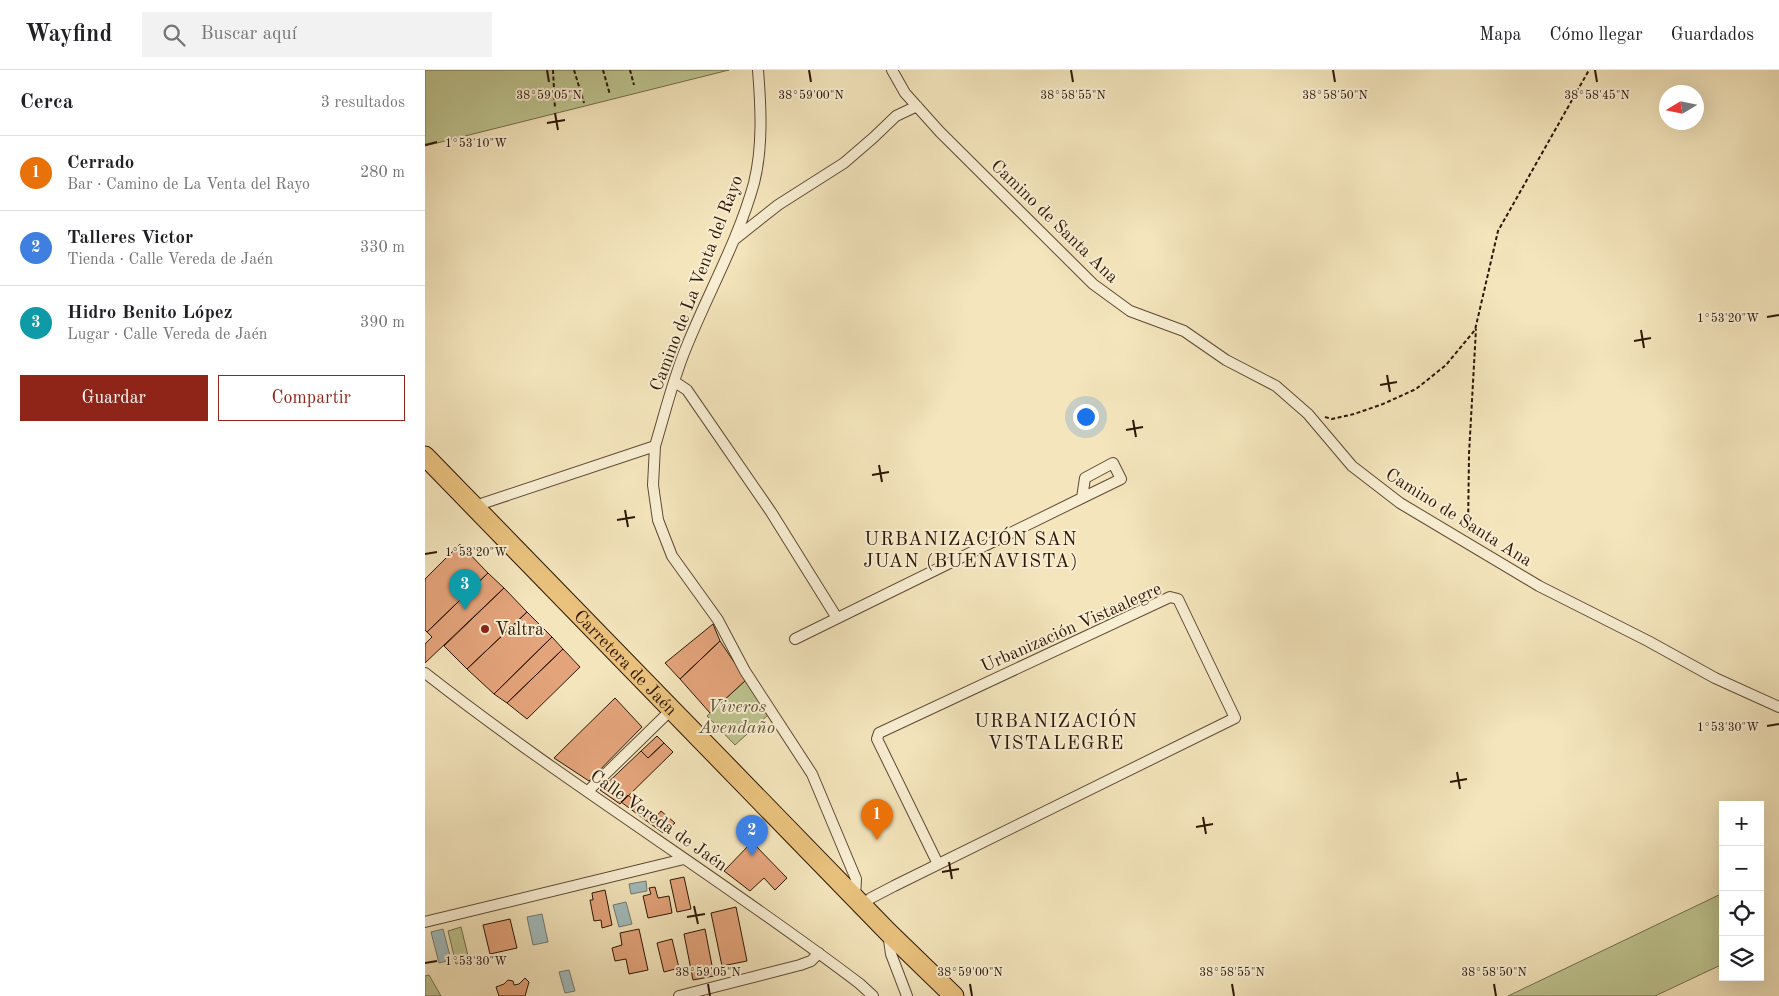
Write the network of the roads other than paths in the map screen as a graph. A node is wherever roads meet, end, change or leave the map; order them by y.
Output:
1 (758, 70) edge
2 (892, 70) edge
3 (917, 106) junction
4 (734, 240) junction
5 (675, 382) junction
6 (655, 446) junction
7 (425, 456) edge
8 (1082, 498) dead end
9 (475, 506) junction
10 (837, 618) junction
11 (795, 639) dead end
12 (425, 673) edge
13 (1779, 707) edge
14 (672, 709) junction
15 (588, 791) junction
16 (684, 858) junction
17 (938, 864) junction
18 (859, 901) junction
19 (425, 922) edge
20 (888, 932) junction
21 (819, 953) junction
22 (679, 996) edge
23 (873, 996) edge
24 (907, 996) edge
25 (954, 996) edge

1 - 4 street, Camino de La Venta del Rayo
2 - 3 street, Camino de Santa Ana
3 - 4 street
3 - 13 street, Camino de Santa Ana
4 - 5 street, Camino de La Venta del Rayo
5 - 6 street, Camino de La Venta del Rayo
5 - 10 street
6 - 9 street
6 - 18 street, Camino de La Venta del Rayo
7 - 9 highway, Carretera de Jaén
8 - 10 street
9 - 14 highway, Carretera de Jaén
10 - 11 street
12 - 15 street, Calle Vereda de Jaén
14 - 15 street
14 - 18 highway, Carretera de Jaén
15 - 16 street, Calle Vereda de Jaén
16 - 19 street
16 - 21 street, Calle Vereda de Jaén
17 - 17 street, Urbanización Vistaalegre
17 - 18 street, Urbanización Vistaalegre
18 - 20 highway, Carretera de Jaén
20 - 24 street
20 - 25 highway, Carretera de Jaén
21 - 22 street
21 - 23 street, Calle Vereda de Jaén

